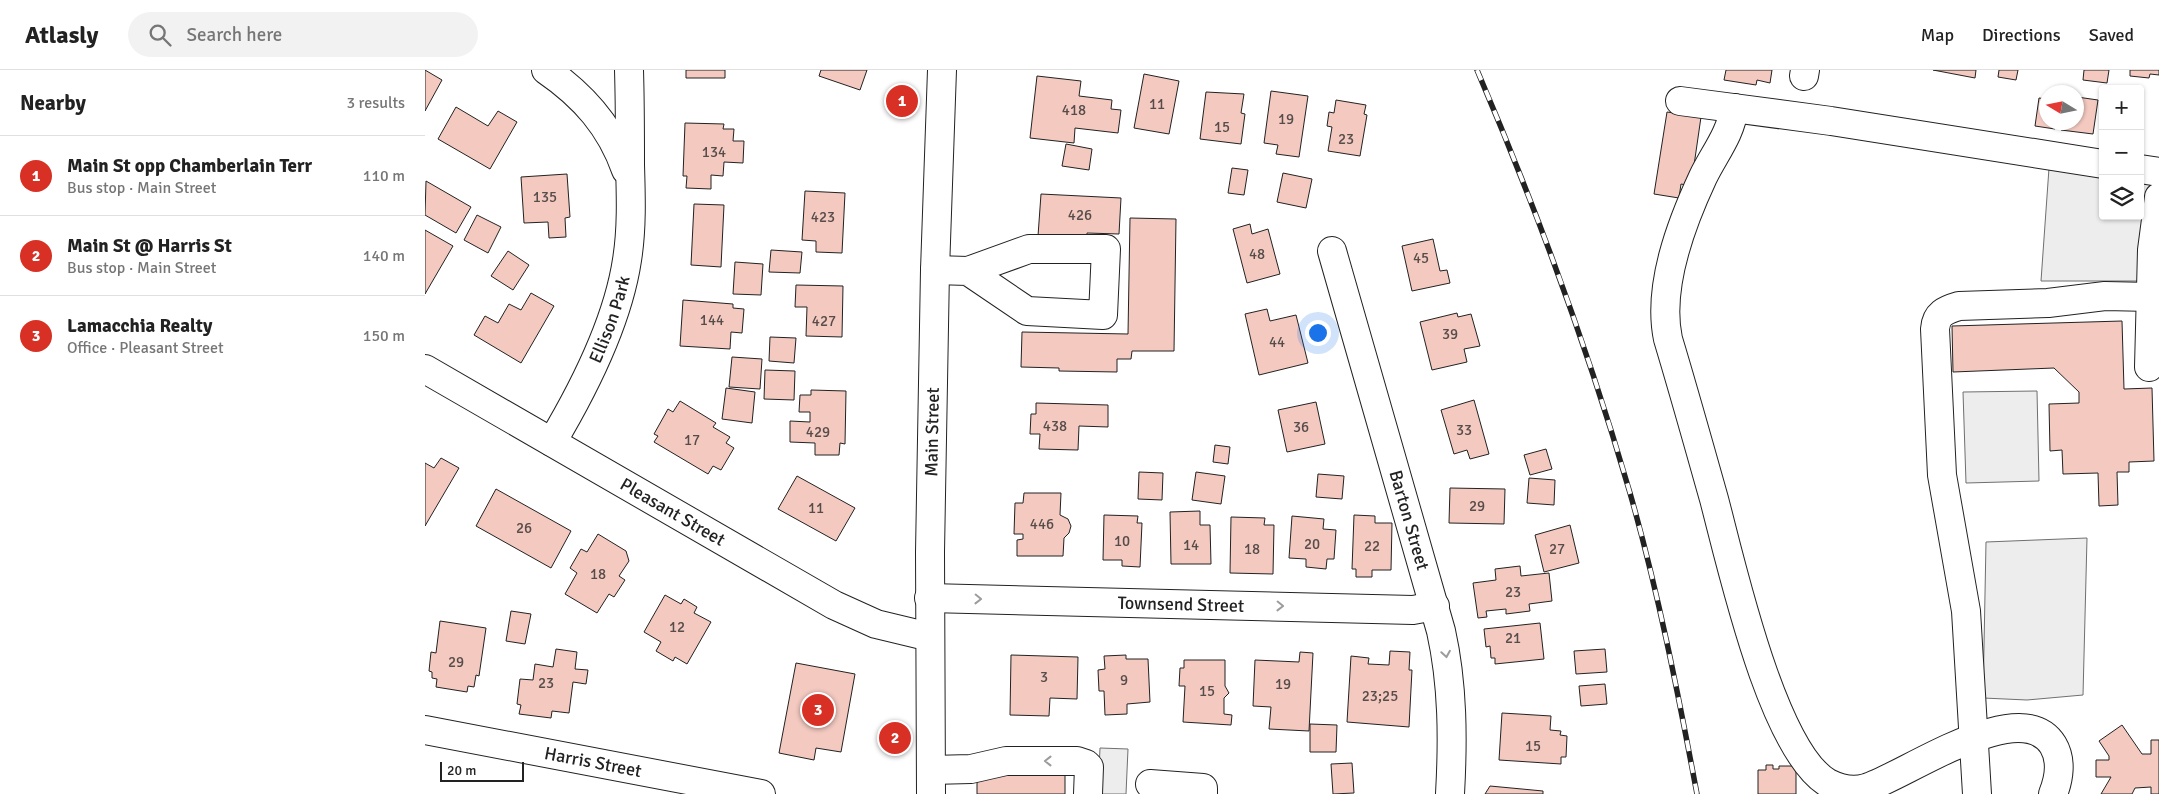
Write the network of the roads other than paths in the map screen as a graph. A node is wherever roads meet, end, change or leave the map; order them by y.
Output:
1 (547, 70) edge
2 (566, 70) edge
3 (629, 70) edge
4 (942, 70) edge
5 (1680, 101) dead end
6 (1734, 108) junction
7 (2099, 164) edge
8 (2144, 170) edge
9 (2159, 172) edge
10 (631, 186) junction
11 (2159, 197) edge
12 (1332, 251) dead end
13 (935, 270) junction
14 (968, 271) junction
15 (2151, 296) junction
16 (2149, 367) dead end
17 (425, 369) edge
18 (552, 442) junction
19 (929, 598) junction
20 (1435, 606) junction
21 (930, 637) junction
22 (425, 730) edge
23 (1974, 740) junction
24 (931, 782) edge
25 (1089, 783) edge
26 (1150, 784) dead end
27 (761, 794) edge
28 (1203, 794) edge
29 (1450, 794) edge
30 (1977, 794) edge
31 (2053, 794) edge

1 - 2 street, Ellison Park
1 - 10 street, Ellison Park
3 - 10 street, Ellison Park
4 - 13 street, Main Street
5 - 6 street
6 - 7 street
6 - 23 street
8 - 9 street
10 - 18 street, Ellison Park
11 - 15 street
12 - 20 street, Barton Street
13 - 14 street
13 - 19 street, Main Street
14 - 14 street
15 - 16 street
15 - 23 street
17 - 18 street, Pleasant Street
18 - 21 street, Pleasant Street
19 -> 20 street, Townsend Street
19 - 21 street, Main Street
20 -> 29 street, Barton Street
21 - 24 street, Main Street
22 - 27 street, Harris Street
23 - 30 street
23 - 31 street
25 -> 24 street
26 - 28 street

